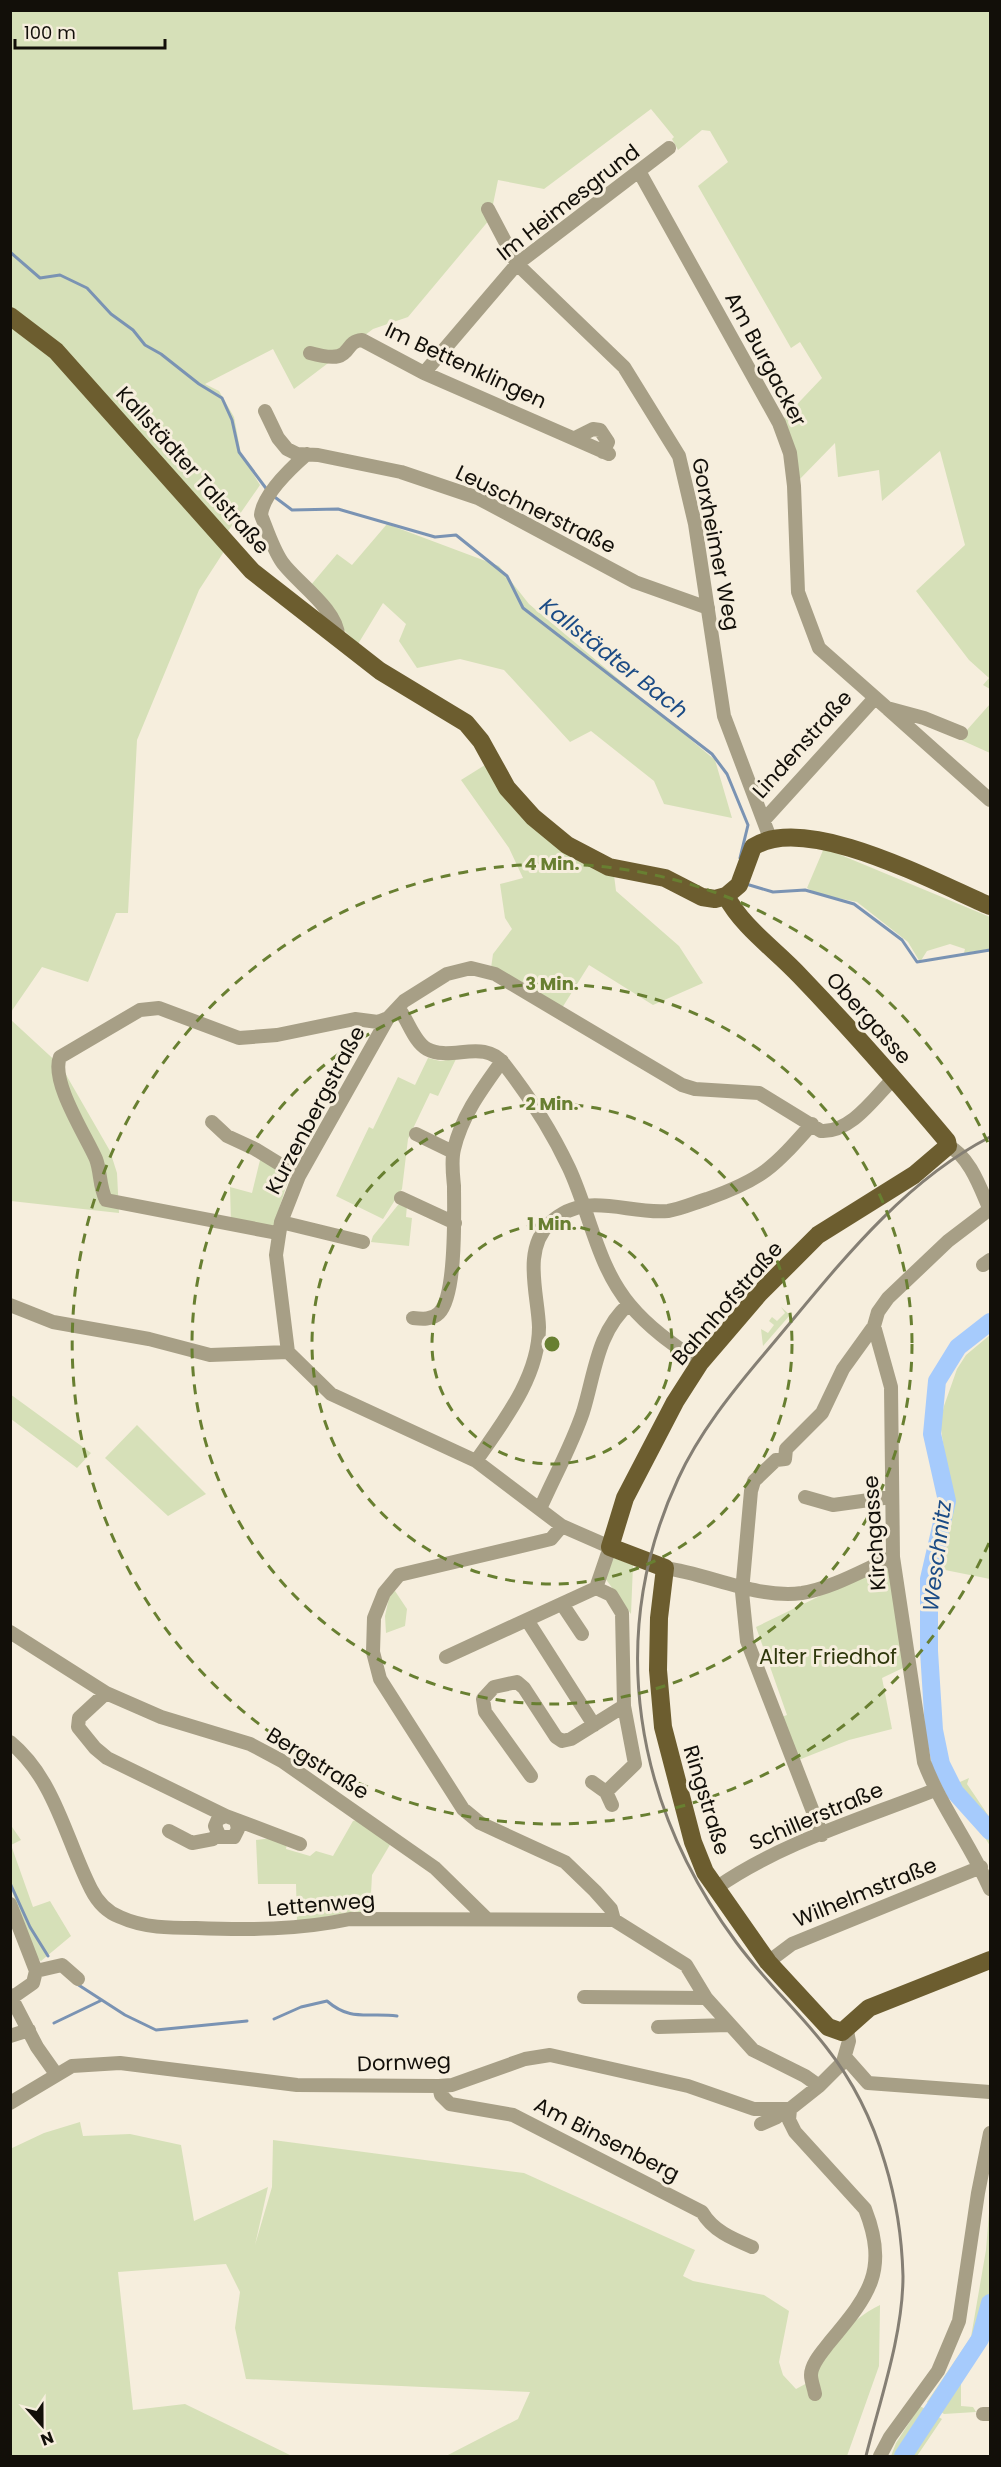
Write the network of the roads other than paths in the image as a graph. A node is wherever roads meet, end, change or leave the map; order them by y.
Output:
1 (669, 148) dead end
2 (640, 173) junction
3 (488, 209) dead end
4 (517, 264) junction
5 (10, 316) edge
6 (310, 353) dead end
7 (424, 373) junction
8 (265, 411) dead end
9 (606, 453) dead end
10 (307, 454) junction
11 (708, 608) junction
12 (338, 636) junction
13 (874, 699) junction
14 (887, 708) junction
15 (961, 733) dead end
16 (990, 800) edge
17 (764, 820) junction
18 (770, 838) junction
19 (736, 886) junction
20 (990, 906) edge
21 (393, 1014) junction
22 (502, 1061) junction
23 (894, 1078) junction
24 (212, 1122) dead end
25 (812, 1125) junction
26 (416, 1134) dead end
27 (948, 1146) junction
28 (453, 1152) junction
29 (299, 1176) junction
30 (401, 1198) dead end
31 (582, 1206) junction
32 (990, 1210) edge
33 (455, 1223) junction
34 (279, 1227) junction
35 (363, 1242) dead end
36 (629, 1304) junction
37 (10, 1305) edge
38 (413, 1318) dead end
39 (874, 1326) junction
40 (288, 1352) junction
41 (700, 1363) junction
42 (476, 1461) junction
43 (805, 1497) dead end
44 (891, 1497) junction
45 (540, 1509) junction
46 (562, 1526) junction
47 (610, 1547) junction
48 (893, 1557) junction
49 (665, 1568) junction
50 (742, 1586) junction
51 (596, 1588) junction
52 (562, 1604) junction
53 (527, 1620) junction
54 (10, 1632) edge
55 (582, 1634) dead end
56 (446, 1657) dead end
57 (106, 1693) junction
58 (624, 1706) junction
59 (594, 1725) junction
60 (10, 1742) edge
61 (531, 1776) dead end
62 (592, 1782) dead end
63 (935, 1790) junction
64 (606, 1792) junction
65 (612, 1805) dead end
66 (231, 1818) junction
67 (169, 1831) dead end
68 (217, 1834) junction
69 (822, 1835) junction
70 (300, 1844) dead end
71 (981, 1867) junction
72 (716, 1888) junction
73 (990, 1889) edge
74 (10, 1904) edge
75 (486, 1918) junction
76 (614, 1920) junction
77 (990, 1960) edge
78 (768, 1962) junction
79 (36, 1971) junction
80 (78, 1979) dead end
81 (12, 1996) edge
82 (584, 1997) dead end
83 (706, 1998) junction
84 (729, 2025) junction
85 (658, 2027) dead end
86 (29, 2030) junction
87 (846, 2031) junction
88 (10, 2036) edge
89 (843, 2062) junction
90 (56, 2074) junction
91 (439, 2086) junction
92 (819, 2086) junction
93 (990, 2092) edge
94 (10, 2103) edge
95 (786, 2109) junction
96 (761, 2124) dead end
97 (990, 2133) edge
98 (753, 2247) dead end
99 (815, 2394) dead end
100 (880, 2456) edge

1 - 2 street, Im Heimesgrund
2 - 4 street, Im Heimesgrund
2 - 13 street, Am Burgacker
3 - 4 street, Gorxheimer Weg
4 - 7 street, Im Heimesgrund
4 - 11 street, Gorxheimer Weg
5 - 12 main road, Kallstädter Talstraße
6 - 7 street, Im Bettenklingen
7 - 9 street, Im Bettenklingen
8 - 10 street, Leuschnerstraße
10 - 11 street, Leuschnerstraße
10 - 12 street
11 - 17 street, Gorxheimer Weg
12 - 19 main road, Kallstädter Talstraße
13 - 14 street, Am Burgacker
13 - 17 street, Lindenstraße
14 - 15 street
14 - 16 street
17 - 18 street, Gorxheimer Weg
18 - 19 main road
18 - 20 main road
19 - 23 main road, Obergasse
21 - 22 street
21 - 25 street
21 - 29 street, Kurzenbergstraße
21 - 34 street
22 - 28 street
22 - 31 street
23 - 25 street
23 - 27 main road, Obergasse
24 - 29 street
25 - 31 street
26 - 28 street
27 - 32 street, Obergasse
27 - 41 main road, Bahnhofstraße
28 - 33 street
29 - 34 street, Kurzenbergstraße
30 - 33 street
31 - 36 street
31 - 42 street
32 - 39 street
33 - 38 street
34 - 35 street, Kurzenbergstraße
34 - 40 street, Kurzenbergstraße
36 - 41 street
36 - 45 street
37 - 40 street
39 - 44 street, Kirchgasse
39 - 50 street
40 - 42 street
41 - 47 main road, Bahnhofstraße
42 - 45 street
43 - 44 street
44 - 48 street, Kirchgasse
45 - 46 street
46 - 47 street
46 - 76 street
47 - 49 main road
47 - 51 street
48 - 50 street
48 - 63 street, Kirchgasse
49 - 50 street
49 - 72 main road, Ringstraße
50 - 69 street
51 - 52 street
51 - 58 street
52 - 53 street
52 - 55 street
53 - 56 street
53 - 59 street
54 - 57 street, Bergstraße
57 - 66 street
57 - 75 street, Bergstraße
58 - 59 street
58 - 64 street
59 - 61 street
60 - 75 street, Lettenweg
62 - 64 street
63 - 69 street, Schillerstraße
63 - 71 street, Kirchgasse
64 - 65 street
66 - 68 street
66 - 68 street
66 - 70 street
67 - 68 street
69 - 72 street, Schillerstraße
71 - 73 street, Kirchgasse
71 - 78 street, Wilhelmstraße
72 - 78 main road, Ringstraße
74 - 79 street
75 - 76 street, Lettenweg
76 - 83 street, Lettenweg
77 - 87 main road
78 - 87 main road, Ringstraße
79 - 80 street
79 - 81 street
81 - 86 street
82 - 83 street
83 - 84 street, Lettenweg
84 - 85 street
84 - 92 street, Lettenweg
86 - 88 street
86 - 90 street
87 - 89 street
89 - 92 street
89 - 93 street
90 - 91 street, Dornweg
90 - 94 street, Dornweg
91 - 95 street, Dornweg
91 - 98 street, Am Binsenberg
92 - 95 street
95 - 96 street
95 - 99 street
97 - 100 street

